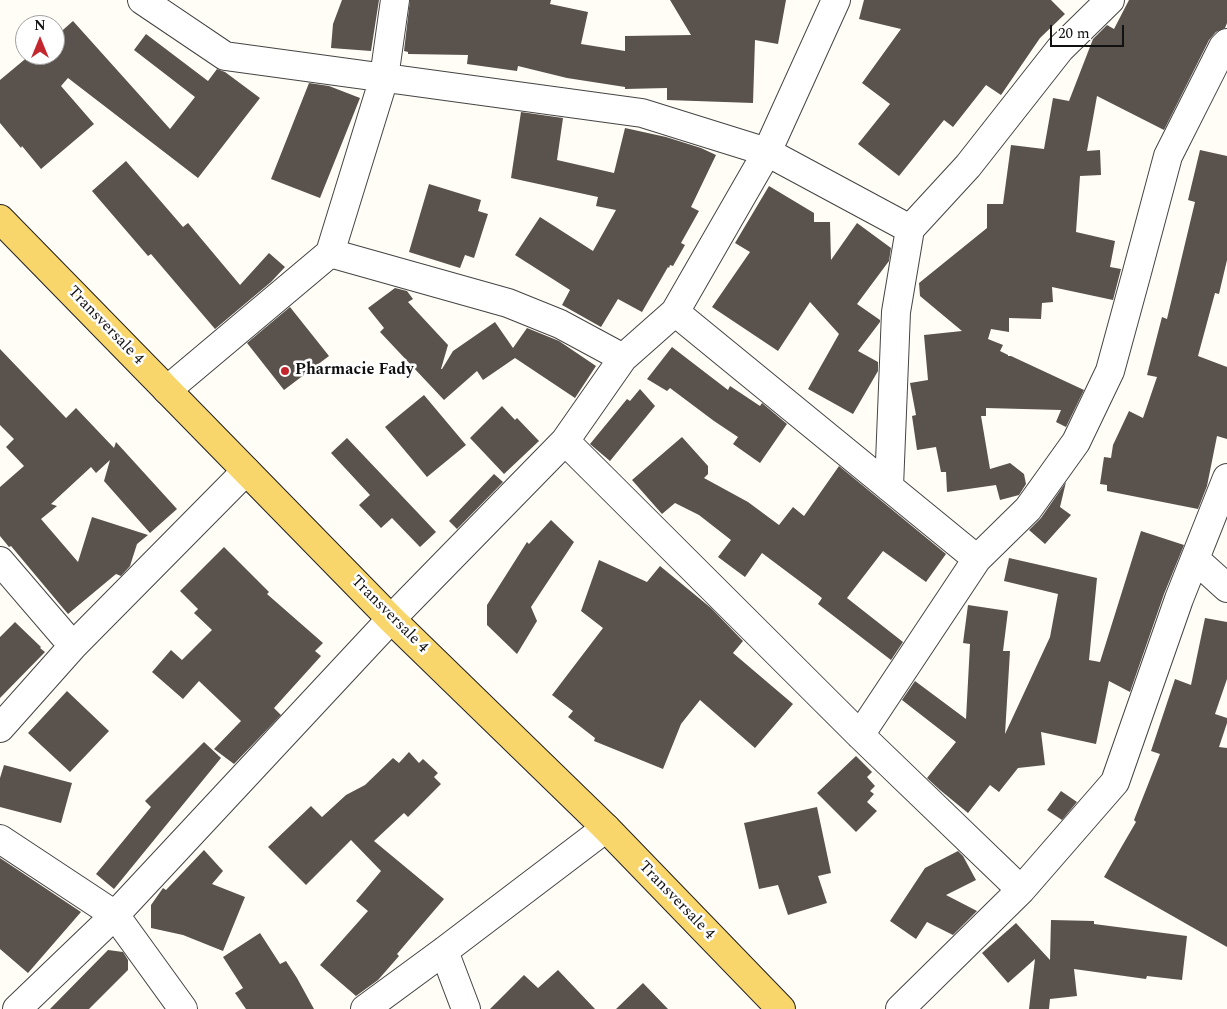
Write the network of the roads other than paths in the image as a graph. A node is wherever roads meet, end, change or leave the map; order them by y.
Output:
1 (142, 0) edge
2 (395, 0) edge
3 (836, 0) edge
4 (1110, 0) edge
5 (1227, 43) edge
6 (384, 78) junction
7 (767, 152) junction
8 (0, 219) edge
9 (910, 229) junction
10 (330, 253) junction
11 (675, 312) junction
12 (623, 358) junction
13 (167, 390) junction
14 (565, 441) junction
15 (246, 471) junction
16 (1227, 478) edge
17 (889, 487) junction
18 (977, 560) junction
19 (1195, 560) junction
20 (0, 561) edge
21 (1227, 588) edge
22 (391, 619) junction
23 (73, 646) junction
24 (0, 728) edge
25 (860, 734) junction
26 (606, 828) junction
27 (0, 839) edge
28 (1021, 890) junction
29 (115, 914) junction
30 (444, 952) junction
31 (17, 1009) edge
32 (183, 1009) edge
33 (365, 1009) edge
34 (466, 1009) edge
35 (780, 1009) edge
36 (900, 1009) edge

1 - 6 street
2 - 6 street
3 - 7 street
4 - 9 street
5 - 18 street
6 - 7 street
6 - 10 street
7 - 9 street
7 - 11 street
8 - 13 main road, Transversale 4
9 - 17 street
10 - 12 street
10 - 13 street
11 - 12 street
11 - 17 street
12 - 14 street
13 - 15 main road, Transversale 4
14 - 22 street
14 - 25 street
15 - 22 main road, Transversale 4
15 - 23 street
16 - 19 street
17 - 18 street
18 - 25 street
19 - 21 street
19 - 28 street
20 - 23 street
22 - 26 main road, Transversale 4
22 - 29 street
23 - 24 street
25 - 28 street
26 - 30 street
26 - 35 main road, Transversale 4
27 - 29 street
28 - 36 street
29 - 31 street
29 - 32 street
30 - 33 street
30 - 34 street

